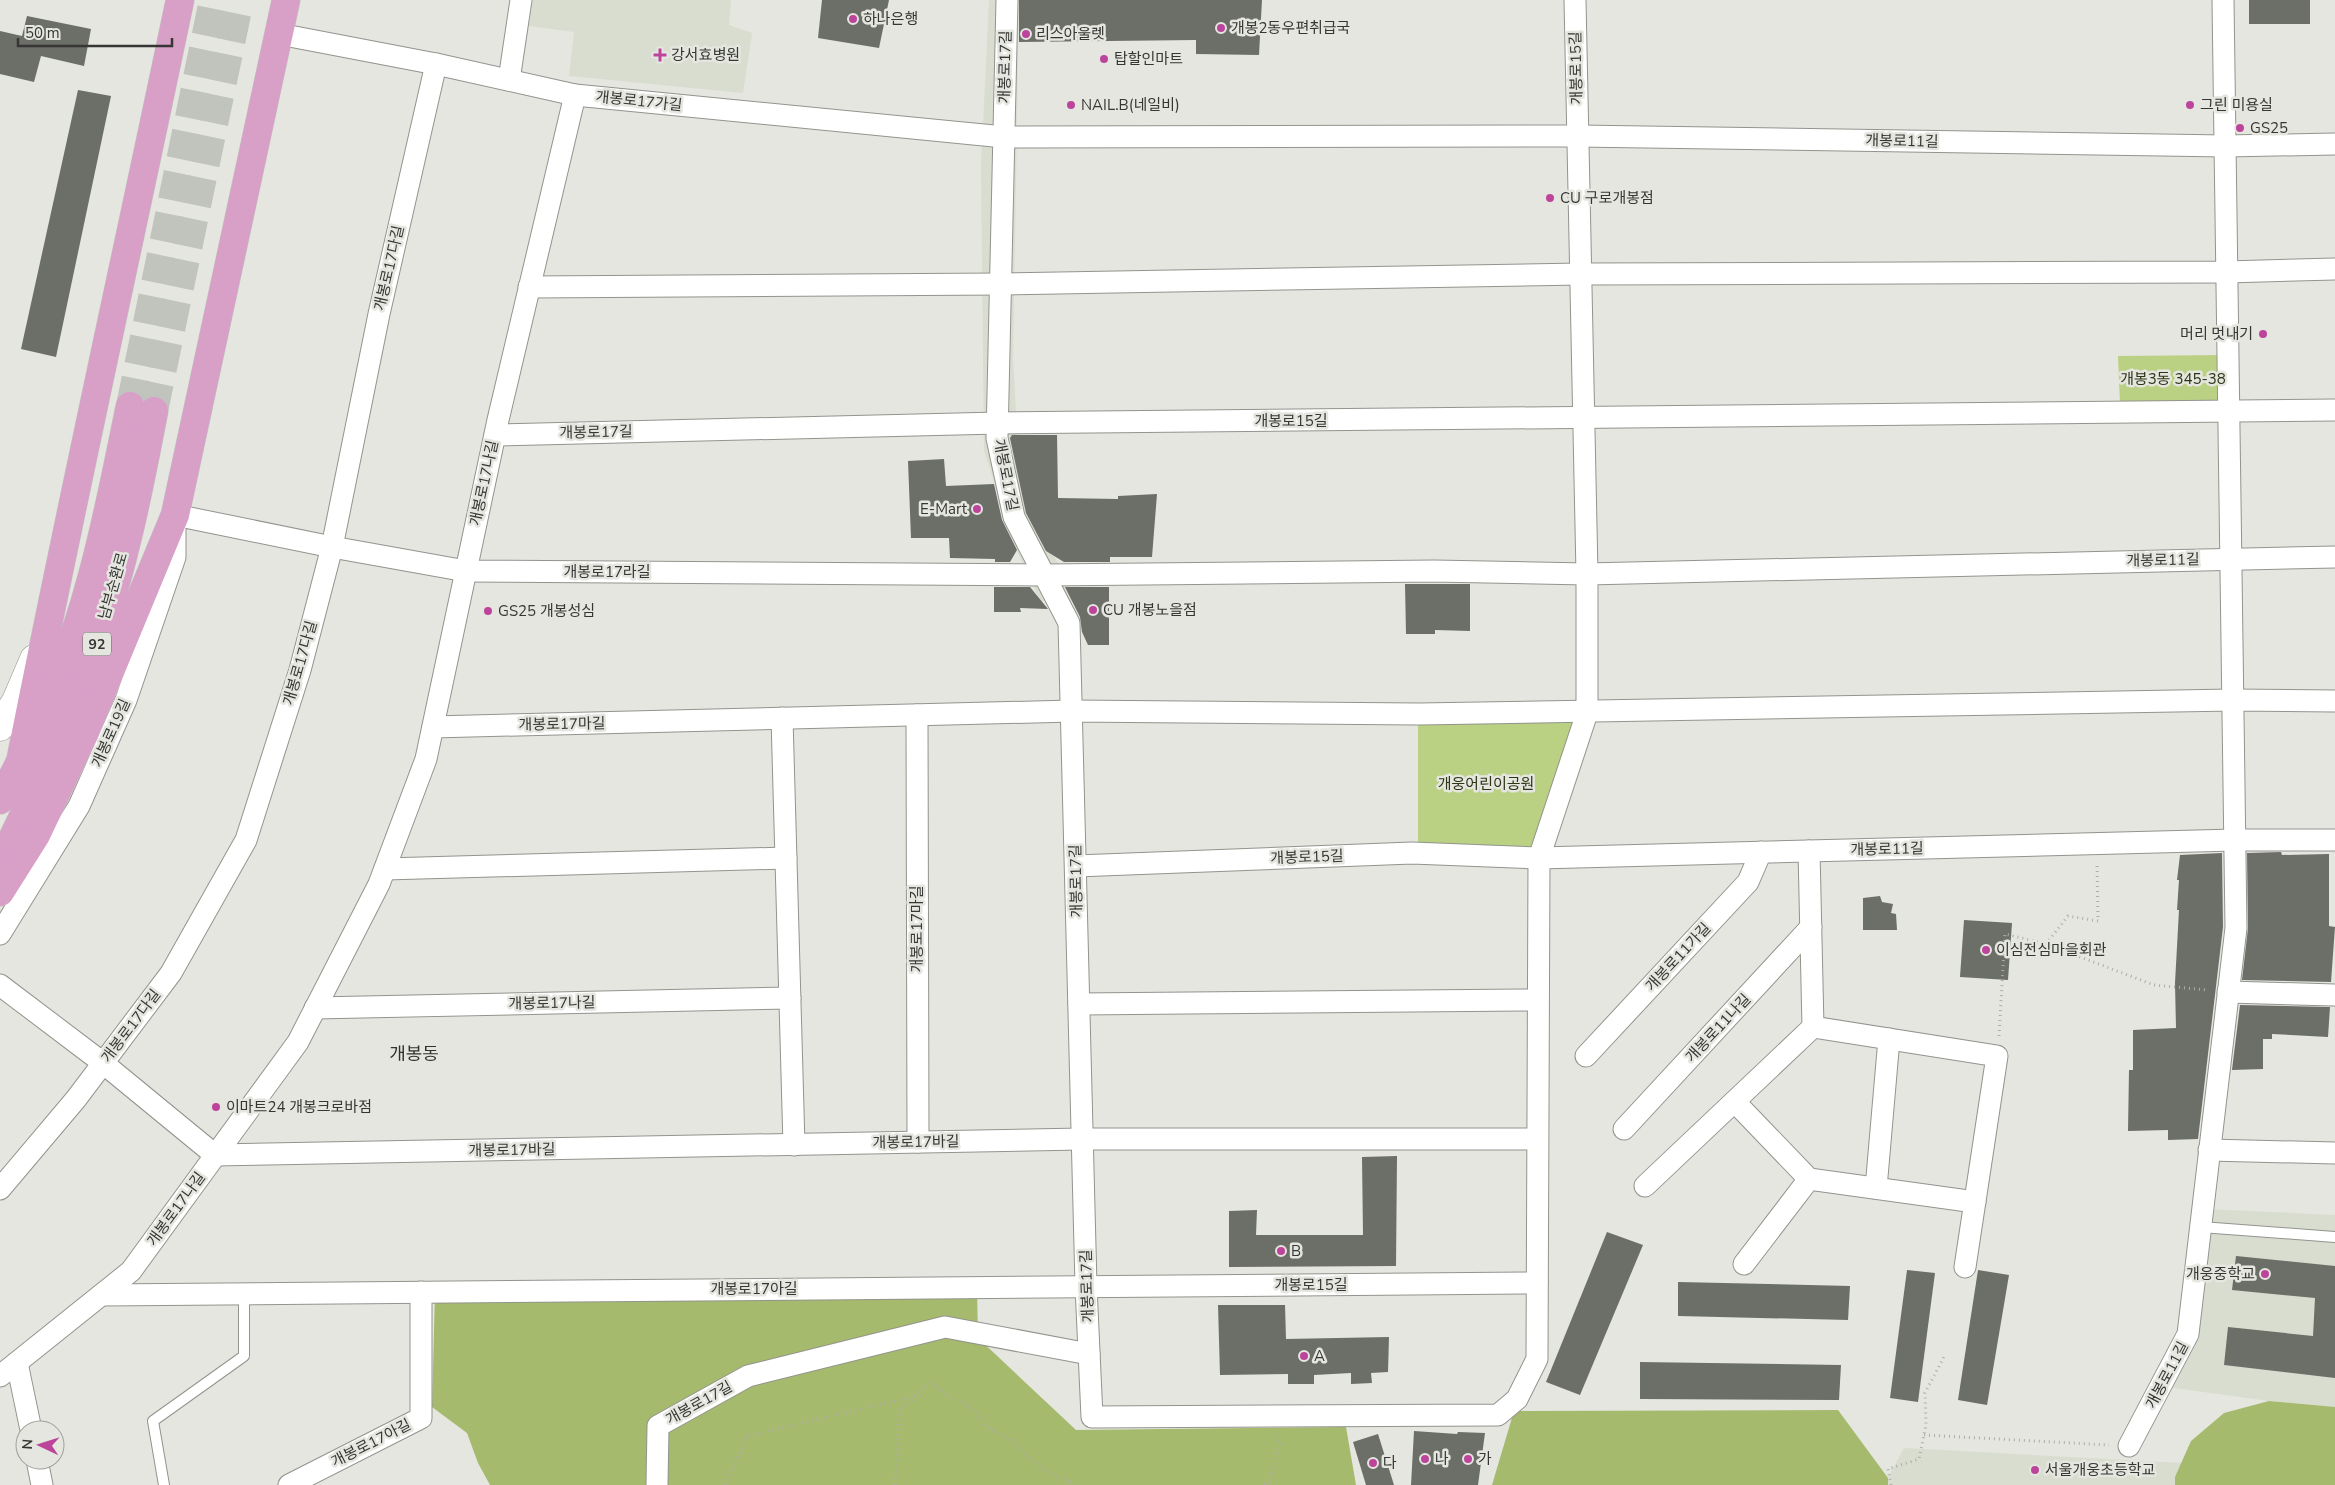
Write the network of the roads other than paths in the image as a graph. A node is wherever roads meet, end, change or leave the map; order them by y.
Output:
1 (180, 0) edge
2 (286, 0) edge
3 (521, 0) edge
4 (1007, 0) edge
5 (1575, 0) edge
6 (2222, 0) edge
7 (280, 34) junction
8 (436, 64) junction
9 (510, 80) junction
10 (575, 95) junction
11 (1578, 136) junction
12 (1004, 138) junction
13 (2335, 144) edge
14 (2226, 146) junction
15 (2335, 269) edge
16 (2226, 272) junction
17 (1580, 274) junction
18 (1001, 284) junction
19 (529, 286) junction
20 (2228, 410) junction
21 (2335, 410) edge
22 (1584, 418) junction
23 (998, 423) junction
24 (495, 435) junction
25 (175, 514) junction
26 (332, 547) junction
27 (2335, 557) edge
28 (2230, 558) junction
29 (466, 571) junction
30 (1587, 574) junction
31 (1044, 575) junction
32 (54, 588) junction
33 (2232, 700) junction
34 (2335, 701) edge
35 (1072, 712) junction
36 (1586, 712) junction
37 (917, 715) junction
38 (782, 718) junction
39 (0, 727) edge
40 (433, 727) junction
41 (20, 763) junction
42 (0, 800) edge
43 (2234, 840) junction
44 (2335, 840) edge
45 (1809, 851) junction
46 (1761, 852) junction
47 (786, 858) junction
48 (1539, 858) junction
49 (0, 864) edge
50 (1076, 866) junction
51 (385, 869) junction
52 (0, 892) edge
53 (1811, 927) junction
54 (0, 934) edge
55 (0, 985) edge
56 (2228, 992) junction
57 (2335, 995) edge
58 (790, 998) junction
59 (1537, 1000) junction
60 (1079, 1004) junction
61 (315, 1008) junction
62 (1813, 1028) junction
63 (1889, 1039) junction
64 (1586, 1056) dead end
65 (103, 1063) junction
66 (1735, 1102) junction
67 (1624, 1129) dead end
68 (1082, 1139) junction
69 (1537, 1139) junction
70 (918, 1142) junction
71 (794, 1144) junction
72 (2209, 1150) junction
73 (2335, 1153) edge
74 (215, 1155) junction
75 (1809, 1179) junction
76 (1645, 1186) dead end
77 (1876, 1188) junction
78 (0, 1190) edge
79 (1975, 1202) junction
80 (2201, 1227) junction
81 (2335, 1237) edge
82 (1744, 1264) dead end
83 (1965, 1267) dead end
84 (1537, 1283) junction
85 (1086, 1286) junction
86 (421, 1292) junction
87 (244, 1293) junction
88 (102, 1294) junction
89 (1089, 1354) junction
90 (17, 1363) junction
91 (0, 1376) edge
92 (1517, 1399) joint
93 (29, 1420) edge
94 (2129, 1446) road end
95 (39, 1470) edge
96 (42, 1485) edge
97 (164, 1485) edge
98 (289, 1485) edge
99 (657, 1485) edge

1 - 32 main road
2 - 7 main road
3 - 9 street
4 - 12 street, 개봉로17길
5 - 11 street, 개봉로15길
6 - 14 street, 개봉로11길
7 - 8 street, 개봉로17가길
7 - 25 main road
8 - 9 street, 개봉로17가길
8 - 26 street, 개봉로17다길
9 - 10 street, 개봉로17가길
10 - 12 street, 개봉로17가길
10 - 19 street, 개봉로17나길
11 - 12 street
11 - 14 street, 개봉로11길
11 - 17 street, 개봉로15길
12 - 18 street, 개봉로17길
13 - 14 street, 개봉로11길
14 - 16 street, 개봉로11길
15 - 16 street
16 - 17 street
16 - 20 street, 개봉로11길
17 - 18 street
17 - 22 street, 개봉로15길
18 - 19 street
18 - 23 street, 개봉로17길
19 - 24 street, 개봉로17나길
20 - 21 street
20 - 22 street
20 - 28 street, 개봉로11길
22 - 23 street, 개봉로15길
22 - 30 street, 개봉로15길
23 - 24 street, 개봉로17길
23 - 31 street, 개봉로17길
24 - 29 street, 개봉로17나길
25 - 26 street, 개봉로17라길
25 - 52 main road
25 - 54 street, 개봉로19길
26 - 29 street, 개봉로17라길
26 - 65 street, 개봉로17다길
27 - 28 street, 개봉로11길
28 - 30 street, 개봉로11길
28 - 33 street, 개봉로11길
29 - 31 street, 개봉로17라길
29 - 40 street, 개봉로17나길
30 - 31 street
30 - 36 street, 개봉로15길
31 - 35 street, 개봉로17길
32 - 39 main road
32 - 41 main road
33 - 34 street
33 - 36 street
33 - 43 street, 개봉로11길
35 - 36 street
35 - 37 street, 개봉로17마길
35 - 50 street, 개봉로17길
36 - 48 street, 개봉로15길
37 - 38 street, 개봉로17마길
37 - 70 street, 개봉로17마길
38 - 40 street, 개봉로17마길
38 - 47 street
40 - 51 street, 개봉로17나길
41 - 42 main road, 남부순환로 / 92
41 - 49 main road, 남부순환로 / 92
43 - 44 street, 개봉로11길
43 - 45 street, 개봉로11길
43 - 56 street, 개봉로11길
45 - 46 street, 개봉로11길
45 - 53 street
46 - 48 street, 개봉로11길
46 - 64 street, 개봉로11가길
47 - 51 street
47 - 58 street
48 - 50 street, 개봉로15길
48 - 59 street, 개봉로15길
50 - 60 street, 개봉로17길
51 - 61 street, 개봉로17나길
53 - 62 street
53 - 67 street, 개봉로11나길
55 - 65 street
56 - 57 street
56 - 72 street, 개봉로11길
58 - 61 street, 개봉로17나길
58 - 71 street
59 - 60 street
59 - 69 street, 개봉로15길
60 - 68 street, 개봉로17길
61 - 74 street, 개봉로17나길
62 - 63 street
62 - 66 street
63 - 77 street
63 - 79 street
65 - 74 street
65 - 78 street, 개봉로17다길
66 - 75 street
66 - 76 street
68 - 69 street
68 - 70 street, 개봉로17바길
68 - 85 street, 개봉로17길
69 - 84 street, 개봉로15길
70 - 71 street, 개봉로17바길
71 - 74 street, 개봉로17바길
72 - 73 street
72 - 80 street, 개봉로11길
74 - 88 street, 개봉로17나길
75 - 77 street
75 - 82 street
77 - 79 street
79 - 83 street
80 - 81 lane
80 - 94 street, 개봉로11길
84 - 85 street, 개봉로15길
84 - 92 street, 개봉로15길
85 - 86 street, 개봉로17아길
85 - 89 street, 개봉로17길
86 - 87 street, 개봉로17아길
86 - 98 street, 개봉로17아길
87 - 88 street, 개봉로17아길
87 - 97 lane
88 - 90 street, 개봉로17나길
89 - 92 street, 개봉로17길
89 - 99 street, 개봉로17길
90 - 91 street, 개봉로17나길
90 - 93 street
95 - 96 street

